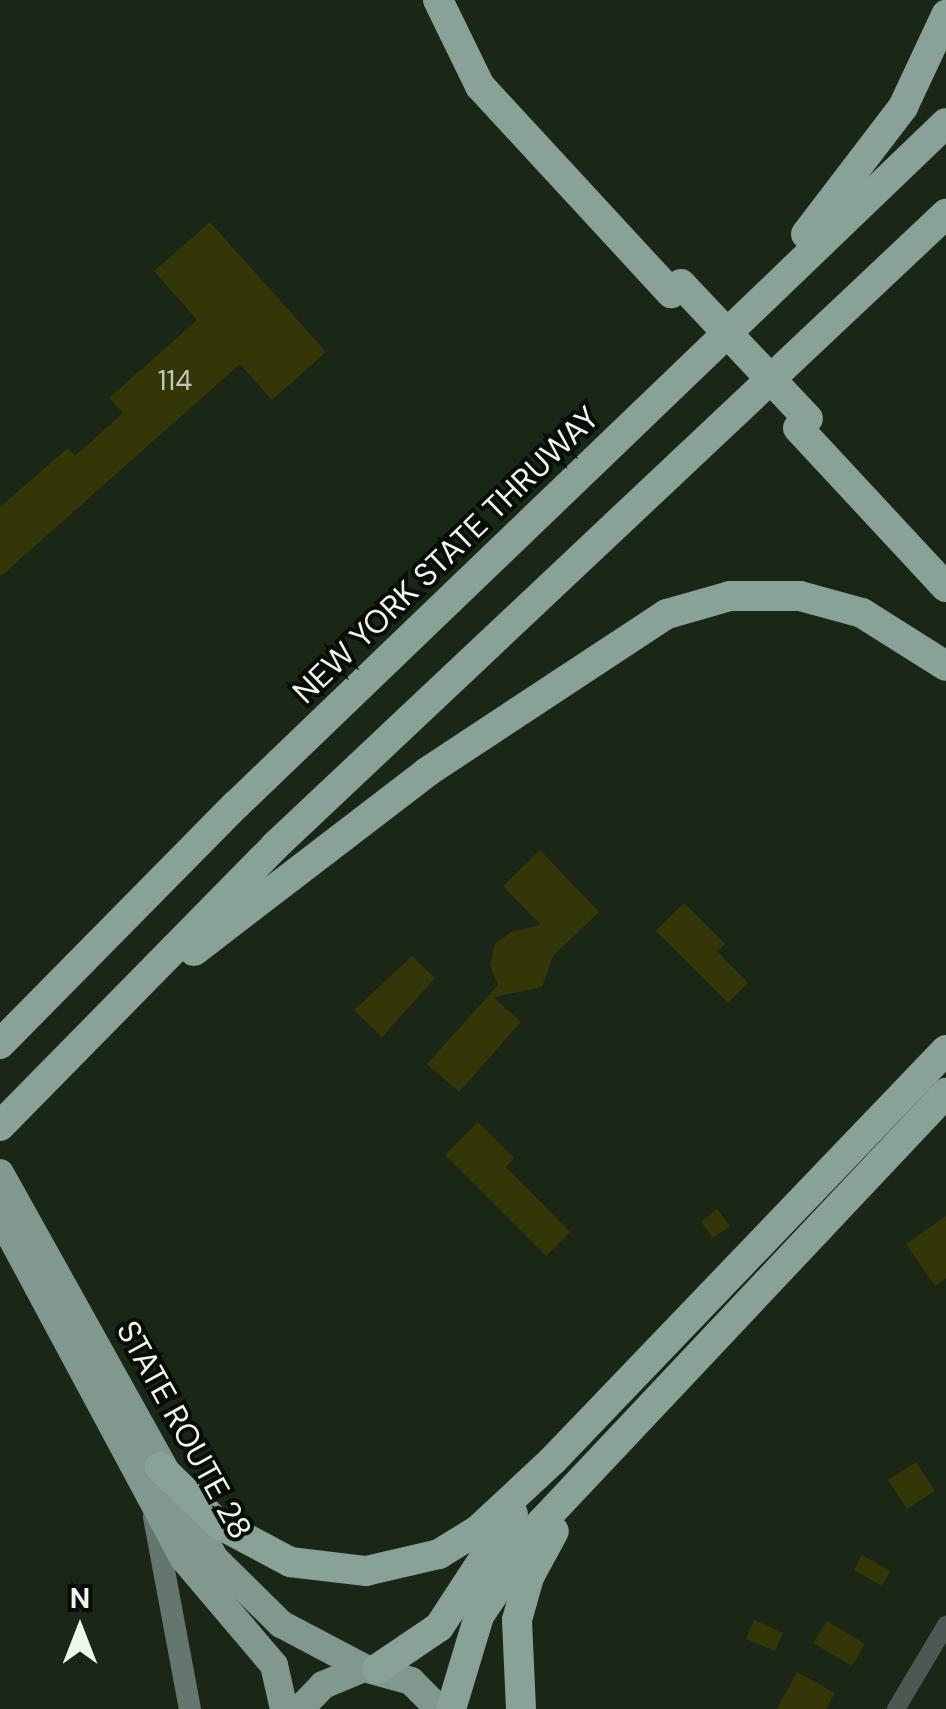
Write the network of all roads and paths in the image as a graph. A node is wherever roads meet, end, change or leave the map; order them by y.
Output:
1 (438, 0) edge
2 (453, 0) edge
3 (946, 15) edge
4 (946, 123) edge
5 (946, 214) edge
6 (676, 289) junction
7 (669, 390) junction
8 (803, 424) junction
9 (946, 566) edge
10 (946, 587) edge
11 (946, 666) edge
12 (0, 1044) edge
13 (943, 1055) edge
14 (60, 1061) junction
15 (946, 1092) edge
16 (0, 1126) edge
17 (0, 1173) edge
18 (8, 1213) edge
19 (625, 1430) junction
20 (553, 1460) junction
21 (160, 1467) junction
22 (150, 1498) junction
23 (946, 1625) edge
24 (370, 1669) junction
25 (190, 1709) edge
26 (284, 1709) edge
27 (300, 1709) edge
28 (439, 1709) edge
29 (451, 1709) edge
30 (520, 1709) edge
31 (896, 1709) edge

1 - 6 highway
2 - 6 highway
3 - 7 highway
4 - 7 highway, NEW YORK STATE THRUWAY
5 - 14 highway
6 - 8 highway
7 - 12 highway, NEW YORK STATE THRUWAY
8 - 9 highway
8 - 10 highway
11 - 14 highway
13 - 20 highway
14 - 16 highway
15 - 19 highway
17 - 18 highway, STATE ROUTE 28
18 - 21 highway, STATE ROUTE 28
18 - 22 highway, STATE ROUTE 28
19 - 29 highway
19 - 30 highway
20 - 21 highway
20 - 24 highway
21 - 24 highway, STATE ROUTE 28
22 - 25 main road
22 - 26 highway, STATE ROUTE 28
23 - 31 street
24 - 27 highway
24 - 28 highway, STATE ROUTE 28

